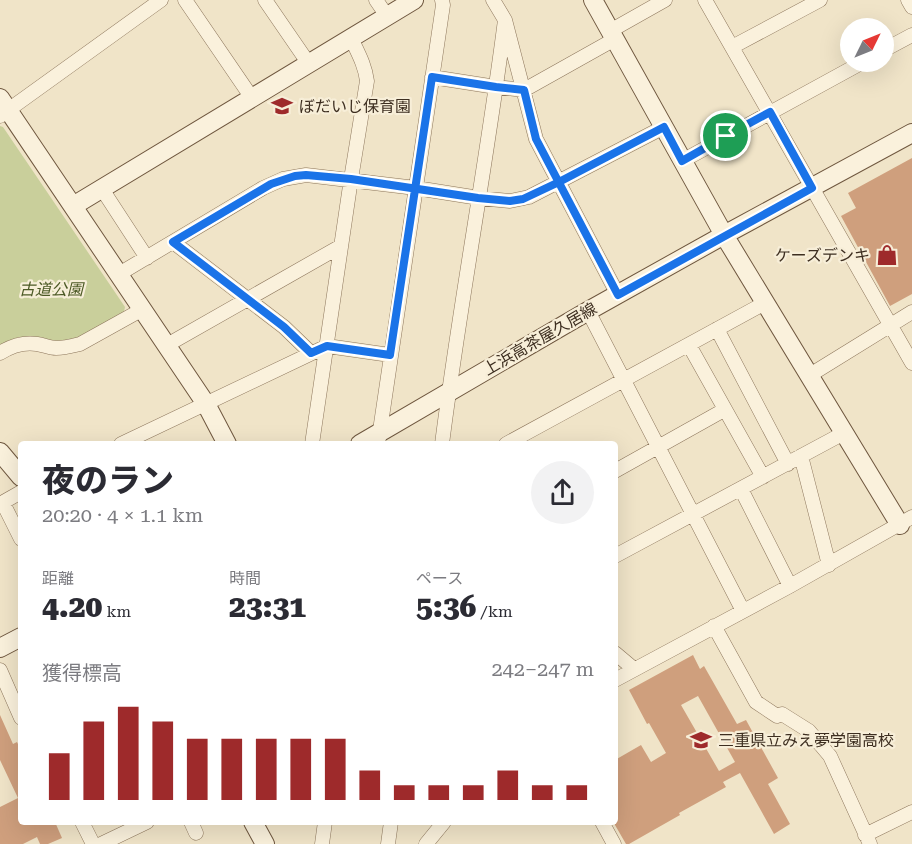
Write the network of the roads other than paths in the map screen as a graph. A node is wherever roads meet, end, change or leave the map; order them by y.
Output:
1 (161, 0) edge
2 (185, 0) edge
3 (265, 0) edge
4 (376, 0) edge
5 (414, 0) edge
6 (442, 0) edge
7 (494, 0) edge
8 (593, 0) edge
9 (665, 0) edge
10 (705, 0) edge
11 (820, 0) edge
12 (908, 0) edge
13 (912, 7) edge
14 (387, 16) junction
15 (505, 20) junction
16 (613, 35) junction
17 (912, 35) edge
18 (351, 39) junction
19 (894, 45) edge
20 (732, 47) junction
21 (309, 64) junction
22 (844, 72) edge
23 (432, 77) junction
24 (496, 87) junction
25 (524, 90) junction
26 (252, 98) junction
27 (3, 108) edge
28 (770, 112) junction
29 (664, 127) junction
30 (912, 133) edge
31 (682, 161) junction
32 (351, 179) junction
33 (559, 182) junction
34 (416, 188) junction
35 (812, 188) junction
36 (102, 189) junction
37 (478, 198) junction
38 (73, 206) junction
39 (724, 235) junction
40 (173, 242) junction
41 (341, 246) junction
42 (147, 258) junction
43 (119, 274) junction
44 (618, 295) junction
45 (248, 299) junction
46 (765, 303) junction
47 (143, 309) junction
48 (588, 311) junction
49 (912, 312) edge
50 (891, 326) junction
51 (717, 329) junction
52 (166, 345) junction
53 (689, 345) junction
54 (327, 346) junction
55 (0, 353) edge
56 (311, 353) junction
57 (390, 355) junction
58 (912, 363) edge
59 (810, 375) junction
60 (624, 380) junction
61 (449, 392) junction
62 (206, 404) junction
63 (724, 410) junction
64 (844, 433) junction
65 (379, 438) edge
66 (127, 441) edge
67 (225, 441) edge
68 (312, 441) edge
69 (442, 441) edge
70 (512, 441) edge
71 (658, 447) junction
72 (0, 452) edge
73 (801, 456) junction
74 (788, 464) junction
75 (618, 469) edge
76 (18, 473) edge
77 (763, 477) junction
78 (741, 489) junction
79 (18, 494) edge
80 (1, 503) edge
81 (693, 515) junction
82 (906, 521) edge
83 (18, 534) edge
84 (618, 554) edge
85 (829, 565) junction
86 (790, 586) junction
87 (743, 611) junction
88 (714, 626) junction
89 (18, 639) edge
90 (0, 648) edge
91 (618, 656) edge
92 (634, 669) junction
93 (0, 670) edge
94 (618, 678) edge
95 (18, 711) edge
96 (912, 812) edge
97 (84, 825) edge
98 (137, 825) edge
99 (255, 825) edge
100 (325, 825) edge
101 (391, 825) edge
102 (442, 825) edge
103 (604, 825) edge
104 (867, 839) edge
105 (93, 844) edge
106 (101, 844) edge
107 (265, 844) edge
108 (322, 844) edge
109 (388, 844) edge
110 (426, 844) edge
111 (614, 844) edge

1 - 27 street
2 - 26 street
3 - 21 street
4 - 14 street
5 - 14 street
6 - 23 street
7 - 15 street
8 - 16 street
9 - 16 street
10 - 20 street
11 - 20 street
12 - 13 street
14 - 18 street
15 - 24 street
15 - 25 street
16 - 25 street
16 - 29 street
17 - 19 street
18 - 21 street
18 - 32 street
20 - 28 street
21 - 26 street
22 - 28 street
23 - 24 street
23 - 34 street
24 - 25 street
24 - 37 street
25 - 33 street
26 - 36 street
27 - 38 street
28 - 31 street
28 - 35 street
29 - 31 street
29 - 33 street
30 - 35 street, 上浜高茶屋久居線
31 - 39 street
32 - 34 street
32 - 40 street
32 - 41 street
33 - 37 street
33 - 44 street
34 - 37 street
34 - 57 street
35 - 39 street, 上浜高茶屋久居線
35 - 50 street
36 - 38 street
36 - 42 street
37 - 61 street
38 - 43 street
39 - 44 street, 上浜高茶屋久居線
39 - 46 street
40 - 42 street
40 - 45 street
41 - 45 street
41 - 54 street
42 - 43 street
43 - 47 street
44 - 48 street, 上浜高茶屋久居線
45 - 52 street
45 - 56 street
46 - 51 street
46 - 59 street
47 - 52 street
47 - 55 street
48 - 60 street
48 - 61 street, 上浜高茶屋久居線
49 - 50 street
50 - 58 street
50 - 59 street
51 - 53 street
51 - 74 street
52 - 62 street
53 - 60 street
53 - 63 street
54 - 56 street
54 - 57 street
54 - 68 street
56 - 62 street
57 - 65 street
59 - 64 street
60 - 70 street
60 - 71 street
61 - 65 street, 上浜高茶屋久居線
61 - 69 street
62 - 66 street
62 - 67 street
63 - 71 street
63 - 77 street
64 - 73 street
64 - 82 street
71 - 75 street
71 - 81 street
72 - 76 street
73 - 74 street
73 - 85 street
74 - 77 street
77 - 78 street
78 - 81 street
78 - 86 street
79 - 80 street
80 - 83 street
81 - 84 street
81 - 87 street
82 - 85 street
85 - 86 street
86 - 87 street
87 - 88 street
88 - 92 street
88 - 104 street
89 - 90 street
91 - 92 street
92 - 94 street
93 - 95 street
96 - 104 street
97 - 105 street
98 - 106 street
99 - 107 street
100 - 108 street
101 - 109 street
102 - 110 street
103 - 111 street

